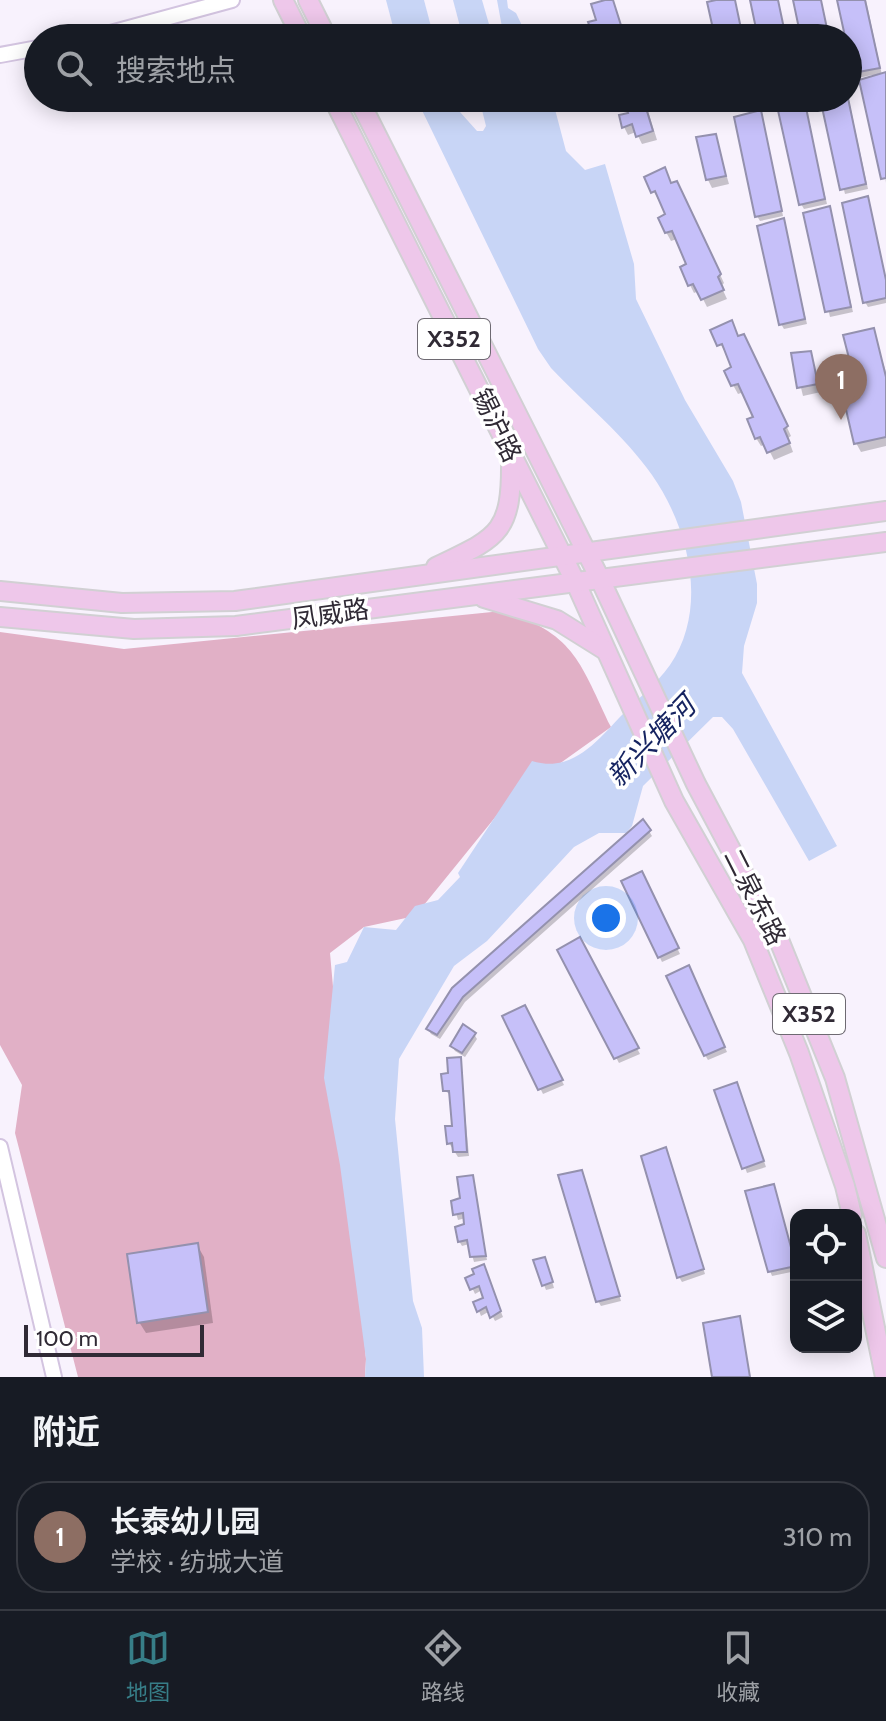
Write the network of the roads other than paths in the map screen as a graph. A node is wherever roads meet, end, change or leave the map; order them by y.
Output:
1 (232, 0) edge
2 (283, 0) edge
3 (308, 0) edge
4 (144, 24) edge
5 (295, 24) edge
6 (320, 24) edge
7 (24, 51) edge
8 (0, 55) edge
9 (340, 112) edge
10 (365, 112) edge
11 (511, 453) junction
12 (886, 511) edge
13 (886, 542) edge
14 (585, 552) junction
15 (561, 554) junction
16 (421, 575) junction
17 (599, 577) junction
18 (575, 581) junction
19 (0, 591) edge
20 (470, 595) junction
21 (0, 617) edge
22 (605, 650) junction
23 (0, 1147) edge
24 (851, 1209) edge
25 (886, 1258) edge
26 (862, 1264) edge
27 (54, 1377) edge
28 (885, 1377) edge

1 - 4 street
2 - 5 main road
3 - 6 main road
7 - 8 street
9 - 11 main road, 锡沪路 / X352
10 - 14 main road, 锡沪路 / X352
11 - 15 main road, 锡沪路 / X352
11 - 16 main road
12 - 14 main road, 凤威路
13 - 17 main road, 凤威路
14 - 15 main road, 凤威路
14 - 17 main road, 二泉东路 / X352
15 - 16 main road, 凤威路
15 - 18 main road, 锡沪路 / X352
16 - 19 main road, 凤威路
17 - 18 main road, 凤威路
17 - 25 main road, 二泉东路 / X352
18 - 20 main road, 凤威路
18 - 22 main road, 二泉东路 / X352
20 - 21 main road, 凤威路
20 - 22 main road
22 - 24 main road, 二泉东路 / X352
23 - 27 street
26 - 28 main road

